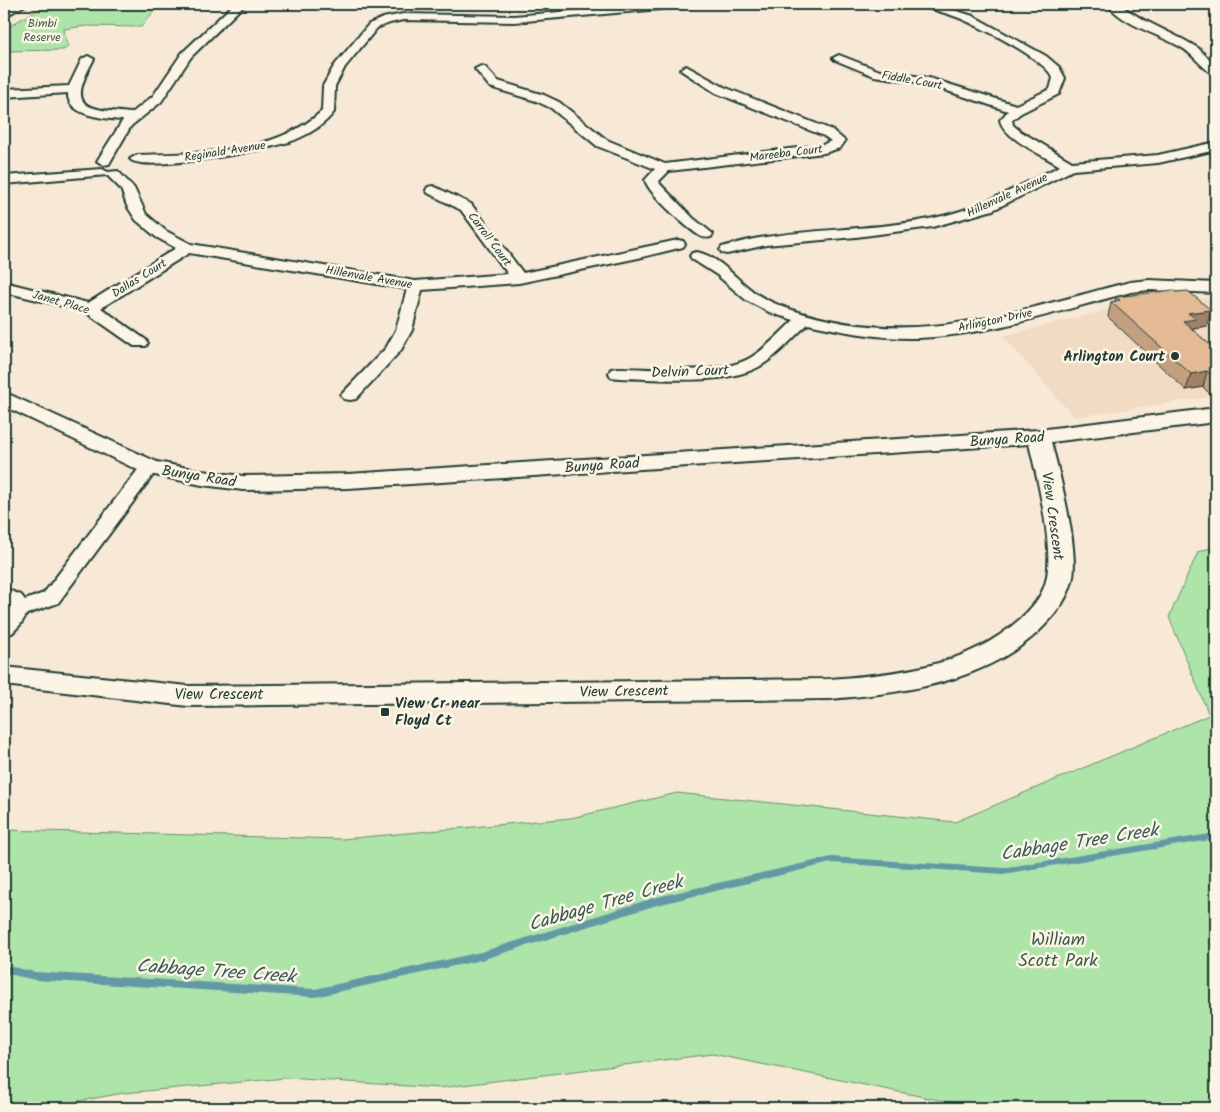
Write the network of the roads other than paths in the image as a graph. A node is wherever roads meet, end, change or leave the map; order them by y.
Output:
1 (20, 4) edge
2 (240, 4) edge
3 (684, 4) edge
4 (925, 4) edge
5 (1112, 4) edge
6 (4, 13) edge
7 (839, 58) dead end
8 (88, 59) dead end
9 (481, 69) dead end
10 (686, 69) dead end
11 (1216, 73) edge
12 (73, 89) junction
13 (4, 93) edge
14 (1015, 109) junction
15 (133, 117) junction
16 (116, 141) junction
17 (1216, 146) edge
18 (123, 157) junction
19 (137, 165) junction
20 (1070, 166) junction
21 (104, 168) junction
22 (664, 168) junction
23 (4, 180) edge
24 (127, 188) junction
25 (433, 190) dead end
26 (688, 242) junction
27 (724, 247) junction
28 (187, 248) junction
29 (725, 274) junction
30 (519, 278) junction
31 (4, 286) edge
32 (415, 286) junction
33 (1216, 288) edge
34 (90, 308) junction
35 (805, 318) junction
36 (140, 342) dead end
37 (617, 373) dead end
38 (350, 395) dead end
39 (4, 398) edge
40 (1216, 415) edge
41 (1038, 437) junction
42 (150, 468) junction
43 (4, 594) edge
44 (20, 610) junction
45 (4, 628) edge
46 (4, 676) edge

1 - 6 street
2 - 15 street
3 - 19 street, Reginald Avenue
4 - 14 street
5 - 11 street
7 - 14 street, Fiddle Court
8 - 12 street
9 - 22 street
10 - 22 street, Mareeba Court
12 - 13 street
12 - 15 street
14 - 20 street
15 - 16 street
16 - 18 street
16 - 21 street
17 - 20 street, Hillenvale Avenue
18 - 19 street
18 - 21 street
19 - 21 street, Reginald Avenue
19 - 24 street
20 - 27 street, Hillenvale Avenue
21 - 23 street
21 - 24 street, Hillenvale Avenue
22 - 26 street
24 - 28 street, Hillenvale Avenue
25 - 30 street, Carroll Court
26 - 27 street
26 - 27 street, Hillenvale Avenue
26 - 29 street, Arlington Drive
26 - 30 street, Hillenvale Avenue
27 - 29 street
28 - 32 street, Hillenvale Avenue
28 - 34 street, Dallas Court
29 - 35 street, Arlington Drive
30 - 32 street, Hillenvale Avenue
31 - 34 street, Janet Place
32 - 38 street
33 - 35 street, Arlington Drive
34 - 36 street, Janet Place
35 - 37 street, Delvin Court
39 - 42 street, Bunya Road
40 - 41 street, Bunya Road
41 - 42 street, Bunya Road
41 - 46 street, View Crescent
42 - 44 street
43 - 44 street
44 - 45 street

